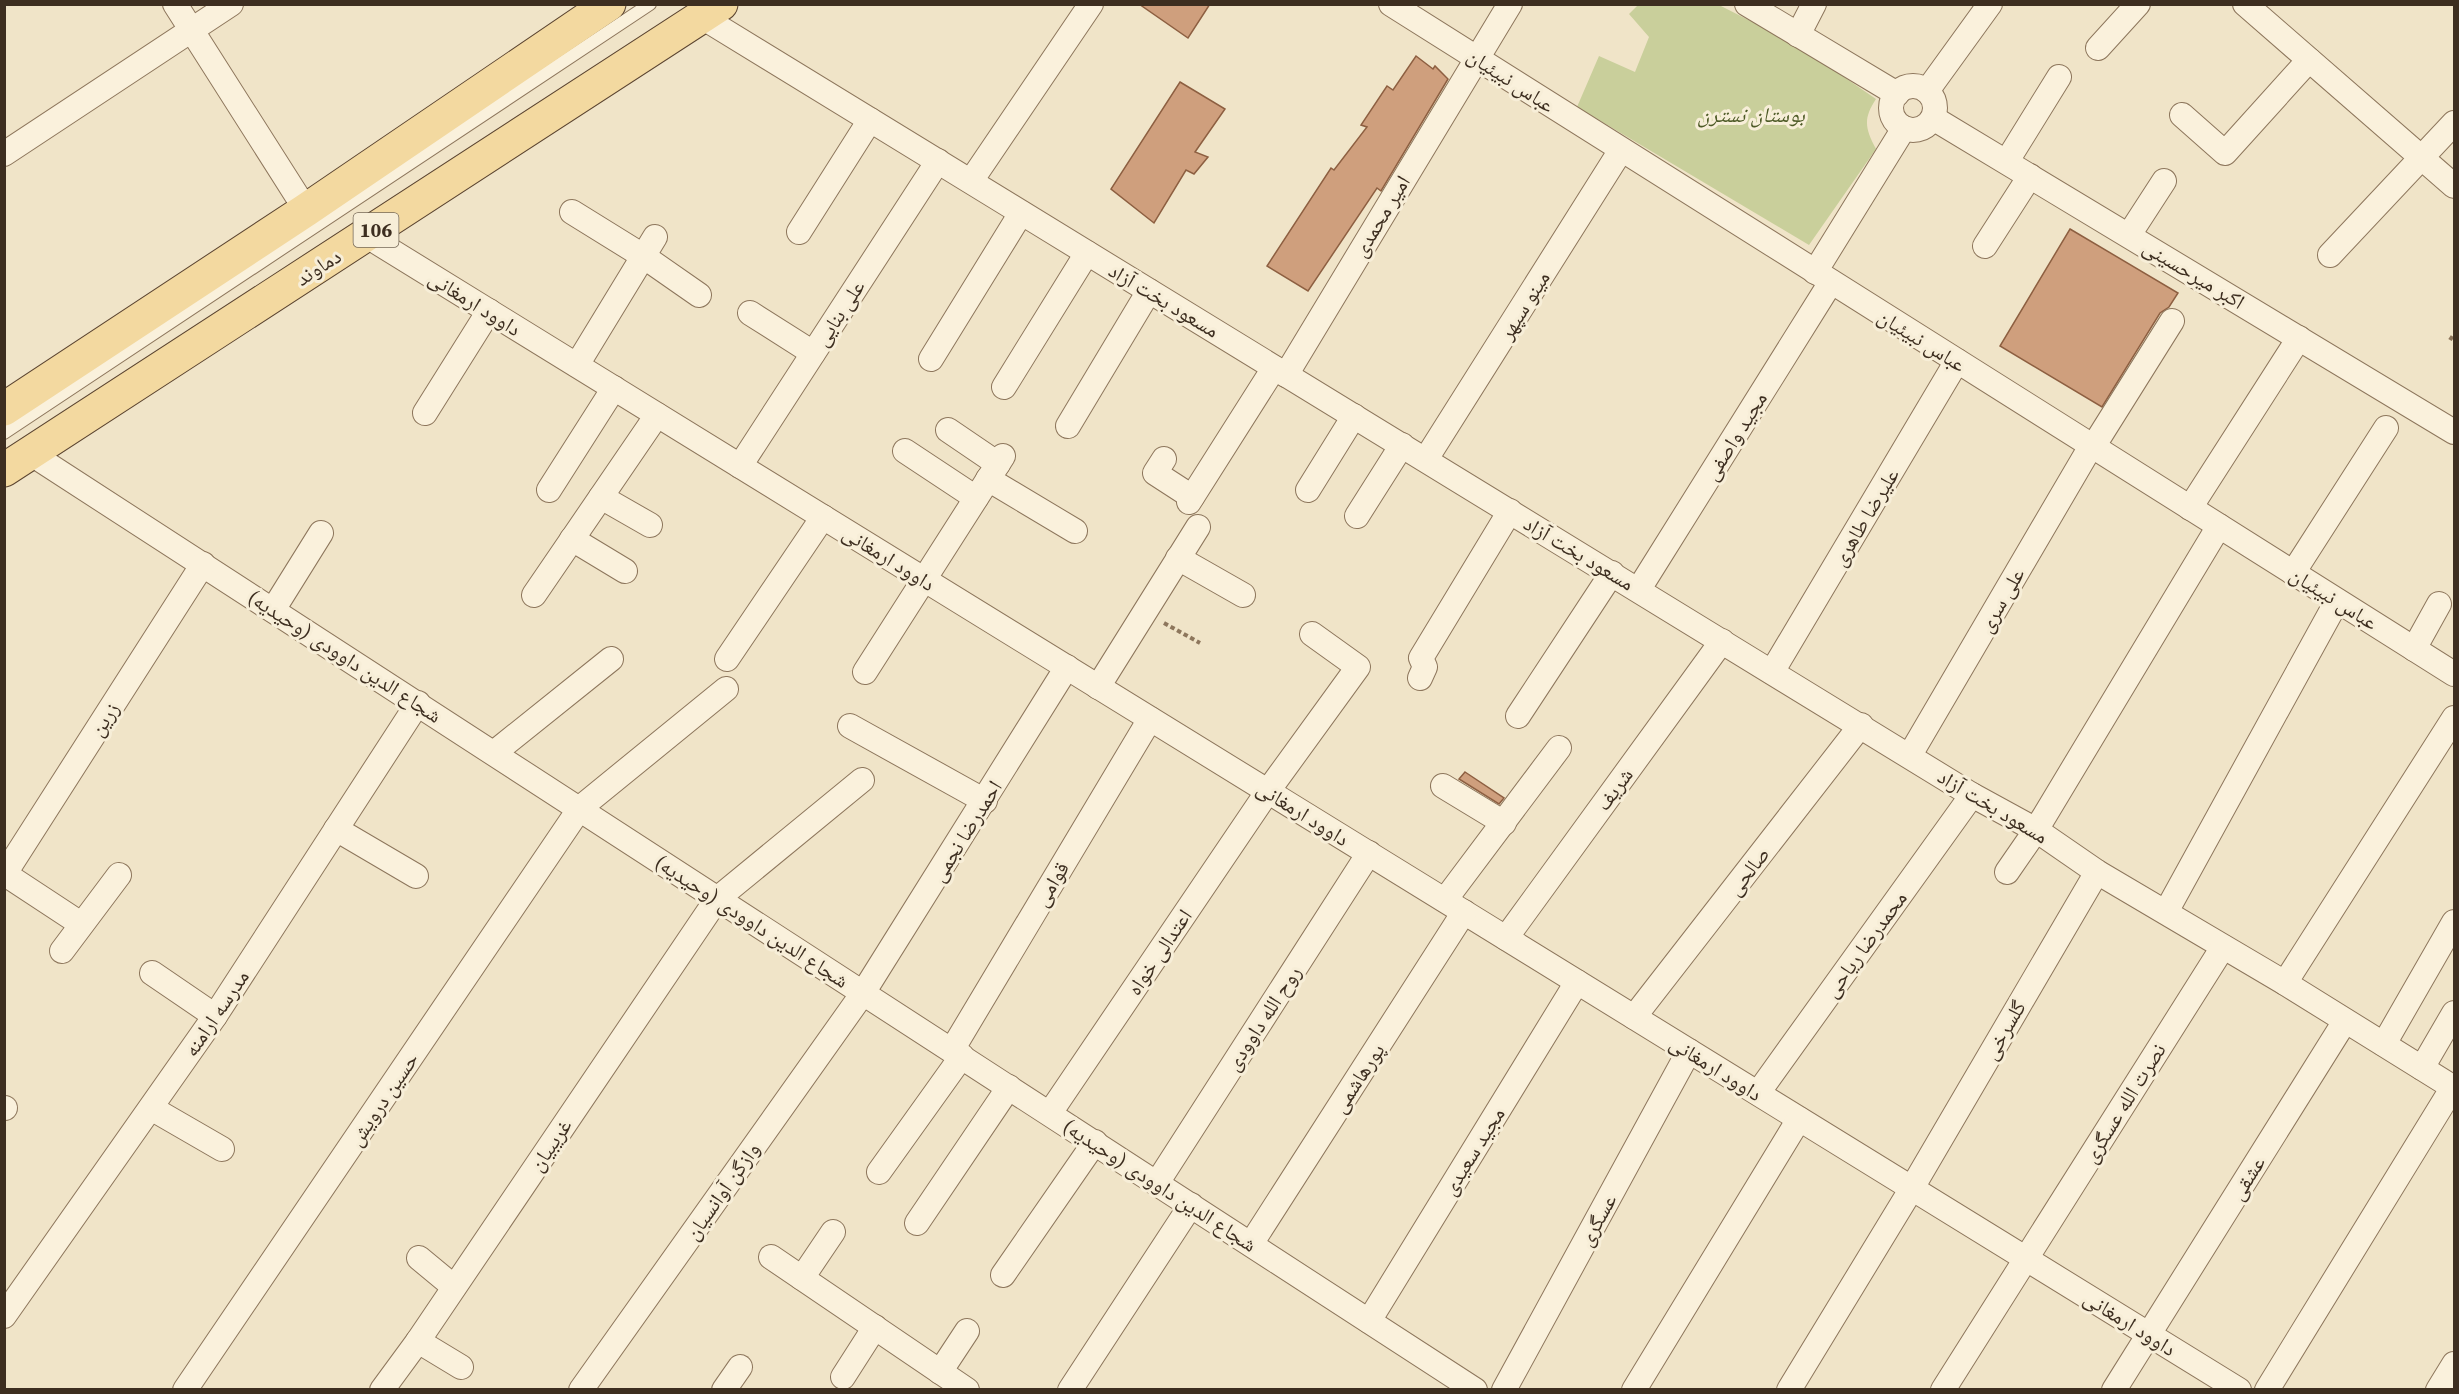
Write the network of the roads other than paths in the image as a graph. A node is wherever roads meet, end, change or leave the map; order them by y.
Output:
1 (175, 4) edge
2 (231, 4) edge
3 (609, 4) edge
4 (627, 4) edge
5 (650, 4) edge
6 (1091, 4) edge
7 (1390, 4) edge
8 (1510, 4) edge
9 (1747, 4) edge
10 (1814, 4) edge
11 (1990, 4) edge
12 (2138, 4) edge
13 (2245, 4) edge
14 (712, 11) edge
15 (191, 31) junction
16 (1798, 35) junction
17 (2098, 48) dead end
18 (1477, 58) junction
19 (2309, 60) junction
20 (2059, 77) dead end
21 (1927, 91) junction
22 (1897, 94) junction
23 (2182, 115) dead end
24 (1933, 118) junction
25 (870, 120) junction
26 (2454, 123) edge
27 (1904, 128) junction
28 (1621, 150) junction
29 (4, 154) edge
30 (2422, 158) junction
31 (938, 161) junction
32 (2007, 161) junction
33 (2030, 176) junction
34 (2164, 181) dead end
35 (971, 182) junction
36 (2454, 186) edge
37 (306, 210) junction
38 (572, 212) dead end
39 (1021, 213) junction
40 (800, 232) dead end
41 (2129, 235) junction
42 (367, 236) junction
43 (649, 246) junction
44 (1985, 246) dead end
45 (1087, 253) junction
46 (2330, 255) dead end
47 (1823, 277) junction
48 (1149, 291) junction
49 (699, 295) dead end
50 (489, 311) junction
51 (750, 313) dead end
52 (2172, 321) dead end
53 (2299, 338) junction
54 (813, 353) junction
55 (931, 359) dead end
56 (1957, 361) junction
57 (577, 365) junction
58 (1280, 371) junction
59 (1004, 387) dead end
60 (614, 388) junction
61 (4, 409) edge
62 (425, 413) dead end
63 (657, 415) junction
64 (1354, 416) junction
65 (4, 421) edge
66 (1068, 426) dead end
67 (2386, 428) dead end
68 (948, 430) dead end
69 (2454, 432) edge
70 (4, 433) edge
71 (1402, 445) junction
72 (2092, 447) junction
73 (905, 451) dead end
74 (1164, 459) dead end
75 (1426, 459) junction
76 (17, 461) edge
77 (740, 466) junction
78 (991, 474) junction
79 (549, 490) dead end
80 (1308, 490) dead end
81 (601, 497) junction
82 (2190, 508) junction
83 (1510, 511) junction
84 (1357, 516) dead end
85 (824, 517) junction
86 (650, 525) dead end
87 (2219, 526) junction
88 (1198, 527) dead end
89 (1075, 531) dead end
90 (321, 533) dead end
91 (572, 539) junction
92 (1179, 558) junction
93 (203, 564) junction
94 (624, 571) dead end
95 (1612, 573) junction
96 (2293, 573) junction
97 (923, 579) junction
98 (1639, 589) junction
99 (534, 595) dead end
100 (1243, 595) dead end
101 (2337, 601) junction
102 (2439, 604) dead end
103 (273, 610) junction
104 (1312, 634) dead end
105 (1722, 641) junction
106 (2414, 649) junction
107 (611, 659) dead end
108 (727, 659) dead end
109 (1067, 668) junction
110 (865, 672) dead end
111 (1772, 672) junction
112 (2454, 674) edge
113 (1420, 678) dead end
114 (1098, 687) junction
115 (726, 689) dead end
116 (418, 703) junction
117 (1518, 716) dead end
118 (2454, 718) edge
119 (1150, 719) junction
120 (1862, 725) junction
121 (850, 726) dead end
122 (1559, 748) dead end
123 (495, 752) junction
124 (1910, 755) junction
125 (862, 780) dead end
126 (1443, 786) dead end
127 (1268, 791) junction
128 (1972, 795) junction
129 (985, 801) junction
130 (580, 808) junction
131 (1504, 823) junction
132 (336, 829) junction
133 (2036, 830) junction
134 (1369, 853) junction
135 (2007, 872) dead end
136 (2097, 872) junction
137 (119, 874) dead end
138 (5, 875) edge
139 (416, 876) dead end
140 (717, 898) junction
141 (1454, 906) junction
142 (2166, 912) junction
143 (2454, 922) edge
144 (81, 924) junction
145 (1506, 938) junction
146 (2223, 947) junction
147 (62, 951) dead end
148 (152, 974) dead end
149 (1577, 982) junction
150 (2285, 983) junction
151 (863, 993) junction
152 (2454, 1013) edge
153 (215, 1016) junction
154 (1634, 1017) junction
155 (2345, 1021) junction
156 (2384, 1044) junction
157 (1689, 1051) junction
158 (957, 1053) junction
159 (2422, 1068) junction
160 (1009, 1087) junction
161 (2454, 1087) edge
162 (1758, 1094) junction
163 (151, 1108) junction
164 (1050, 1113) junction
165 (1799, 1119) junction
166 (1095, 1142) junction
167 (222, 1149) dead end
168 (879, 1172) dead end
169 (1157, 1183) junction
170 (1912, 1188) junction
171 (1191, 1205) junction
172 (917, 1223) dead end
173 (833, 1232) dead end
174 (1251, 1244) junction
175 (771, 1257) dead end
176 (419, 1258) dead end
177 (2026, 1258) junction
178 (1003, 1275) dead end
179 (802, 1278) junction
180 (454, 1287) junction
181 (4, 1316) edge
182 (1369, 1321) junction
183 (875, 1328) junction
184 (967, 1331) dead end
185 (2149, 1334) junction
186 (418, 1341) junction
187 (2454, 1364) edge
188 (461, 1367) dead end
189 (740, 1367) dead end
190 (940, 1372) junction
191 (843, 1377) dead end
192 (185, 1389) edge
193 (382, 1389) edge
194 (581, 1389) edge
195 (724, 1389) edge
196 (967, 1389) edge
197 (1070, 1389) edge
198 (1475, 1389) edge
199 (1504, 1389) edge
200 (1634, 1389) edge
201 (1789, 1389) edge
202 (1943, 1389) edge
203 (2114, 1389) edge
204 (2239, 1389) edge
205 (2267, 1389) edge
206 (2438, 1389) edge

1 - 15 street
2 - 15 street
3 - 37 main road, 106
4 - 65 lane
5 - 70 lane
6 - 35 street
7 - 18 street, عباس نبیئیان
8 - 18 street, امیر محمدی
9 - 16 street
10 - 16 street
11 - 21 street
12 - 17 street
13 - 19 street
14 - 25 street, مسعود بخت آزاد
14 - 42 main road, دماوند / 106
15 - 29 street
15 - 37 street
16 - 22 street
18 - 28 street, عباس نبیئیان
18 - 58 street, امیر محمدی
19 - 23 street
19 - 30 street
20 - 32 street
21 - 22 street
21 - 24 street
22 - 27 street
24 - 27 street
24 - 32 street, اکبر میرحسینی
25 - 31 street, مسعود بخت آزاد
25 - 40 street
26 - 30 street
27 - 47 street, مجید واصفی
28 - 47 street, عباس نبیئیان
28 - 75 street, مینو سپهر
30 - 36 street
30 - 46 street
31 - 35 street, مسعود بخت آزاد
31 - 54 street, علی بنایی
32 - 33 street, اکبر میرحسینی
33 - 41 street, اکبر میرحسینی
33 - 44 street
34 - 41 street
35 - 39 street, مسعود بخت آزاد
37 - 61 main road, 106
38 - 43 street
39 - 45 street, مسعود بخت آزاد
39 - 55 street
41 - 53 street, اکبر میرحسینی
42 - 50 street, داوود ارمغانی
42 - 76 main road, دماوند / 106
43 - 49 street
43 - 57 street
45 - 48 street, مسعود بخت آزاد
45 - 59 street
47 - 56 street, عباس نبیئیان
47 - 98 street, مجید واصفی
48 - 58 street, مسعود بخت آزاد
48 - 66 street
50 - 57 street, داوود ارمغانی
50 - 62 street
51 - 54 street
52 - 72 street, علی سری
53 - 69 street, اکبر میرحسینی
53 - 82 street
54 - 77 street, علی بنایی
56 - 72 street, عباس نبیئیان
56 - 111 street, علیرضا طاهری
57 - 60 street, داوود ارمغانی
58 - 64 street, مسعود بخت آزاد
58 - 74 street, امیر محمدی
60 - 63 street, داوود ارمغانی
60 - 79 street
63 - 77 street, داوود ارمغانی
63 - 81 street
64 - 71 street, مسعود بخت آزاد
64 - 80 street
67 - 96 street
68 - 78 street
71 - 75 street, مسعود بخت آزاد
71 - 84 street
72 - 82 street, عباس نبیئیان
72 - 124 street, علی سری
73 - 78 street
75 - 83 street, مسعود بخت آزاد
76 - 93 street, شجاع الدین داوودی (وحیدیه)
77 - 85 street, داوود ارمغانی
78 - 89 street
78 - 97 street
81 - 86 street
81 - 91 street
82 - 87 street, عباس نبیئیان
83 - 95 street, مسعود بخت آزاد
83 - 113 street
85 - 97 street, داوود ارمغانی
85 - 108 street
87 - 96 street, عباس نبیئیان
87 - 133 street
88 - 92 street
90 - 103 street
91 - 94 street
91 - 99 street
92 - 100 street
92 - 114 street
93 - 103 street, شجاع الدین داوودی (وحیدیه)
93 - 138 street, زرین
95 - 98 street, مسعود بخت آزاد
95 - 117 street
96 - 101 street, عباس نبیئیان
97 - 109 street, داوود ارمغانی
97 - 110 street
98 - 105 street, مسعود بخت آزاد
101 - 106 street, عباس نبیئیان
101 - 142 street
102 - 106 street
103 - 116 street, شجاع الدین داوودی (وحیدیه)
104 - 127 street, اعتدالی خواه
105 - 111 street, مسعود بخت آزاد
105 - 145 street, شریف
106 - 112 street, عباس نبیئیان
107 - 123 street
109 - 114 street, داوود ارمغانی
109 - 129 street, احمدرضا نجمی
111 - 120 street, مسعود بخت آزاد
114 - 119 street, داوود ارمغانی
115 - 130 street, حسین درویش
116 - 123 street, شجاع الدین داوودی (وحیدیه)
116 - 132 street, مدرسه ارامنه
118 - 150 street
119 - 127 street, داوود ارمغانی
119 - 158 street, قوامی
120 - 124 street, مسعود بخت آزاد
120 - 154 street, صالحی
121 - 129 street
122 - 131 street, پورهاشمی
123 - 130 street, شجاع الدین داوودی (وحیدیه)
124 - 128 street, مسعود بخت آزاد
125 - 140 street, غریبیان
126 - 131 street
127 - 134 street, داوود ارمغانی
127 - 164 street, اعتدالی خواه
128 - 133 street, مسعود بخت آزاد
128 - 162 street, محمدرضا ریاحی
129 - 151 street, احمدرضا نجمی
130 - 140 street, شجاع الدین داوودی (وحیدیه)
130 - 192 street, حسین درویش
131 - 141 street, پورهاشمی
132 - 139 street
132 - 153 street, مدرسه ارامنه
133 - 135 street
133 - 136 street, مسعود بخت آزاد
134 - 141 street, داوود ارمغانی
134 - 169 street, روح الله داوودی
136 - 142 street, مسعود بخت آزاد
136 - 170 street, گلسرخی
137 - 144 street
138 - 144 street
140 - 151 street, شجاع الدین داوودی (وحیدیه)
140 - 180 street, غریبیان
141 - 145 street, داوود ارمغانی
141 - 174 street, پورهاشمی
142 - 146 street, مسعود بخت آزاد
143 - 156 street
144 - 147 street
145 - 149 street, داوود ارمغانی
146 - 150 street, مسعود بخت آزاد
146 - 177 street, نصرت الله عسگری
148 - 153 street
149 - 154 street, داوود ارمغانی
149 - 182 street, مجید سعیدی
150 - 155 street, مسعود بخت آزاد
151 - 158 street, شجاع الدین داوودی (وحیدیه)
151 - 194 street, وازگن آوانسیان
152 - 159 street
153 - 163 street, مدرسه ارامنه
154 - 157 street, داوود ارمغانی
155 - 156 street, مسعود بخت آزاد
155 - 185 street, عشقی
156 - 159 street, مسعود بخت آزاد
157 - 162 street, داوود ارمغانی
157 - 199 street, عسگری
158 - 160 street, شجاع الدین داوودی (وحیدیه)
158 - 168 street, قوامی
159 - 161 street, مسعود بخت آزاد
160 - 164 street, شجاع الدین داوودی (وحیدیه)
160 - 172 street
161 - 205 street
162 - 165 street, داوود ارمغانی
163 - 167 street
163 - 181 street, مدرسه ارامنه
164 - 166 street, شجاع الدین داوودی (وحیدیه)
165 - 170 street, داوود ارمغانی
165 - 200 street
166 - 169 street, شجاع الدین داوودی (وحیدیه)
166 - 178 street
169 - 171 street, شجاع الدین داوودی (وحیدیه)
170 - 177 street, داوود ارمغانی
170 - 201 street, گلسرخی
171 - 174 street, شجاع الدین داوودی (وحیدیه)
171 - 197 street
173 - 179 street
174 - 182 street, شجاع الدین داوودی (وحیدیه)
175 - 179 street
176 - 180 street
177 - 185 street, داوود ارمغانی
177 - 202 street, نصرت الله عسگری
179 - 183 street
180 - 186 street, غریبیان
182 - 198 street, شجاع الدین داوودی (وحیدیه)
183 - 190 street
183 - 191 street
184 - 190 street
185 - 203 street, عشقی
185 - 204 street, داوود ارمغانی
186 - 188 street
186 - 193 street, غریبیان
187 - 206 street
189 - 195 street
190 - 196 street

